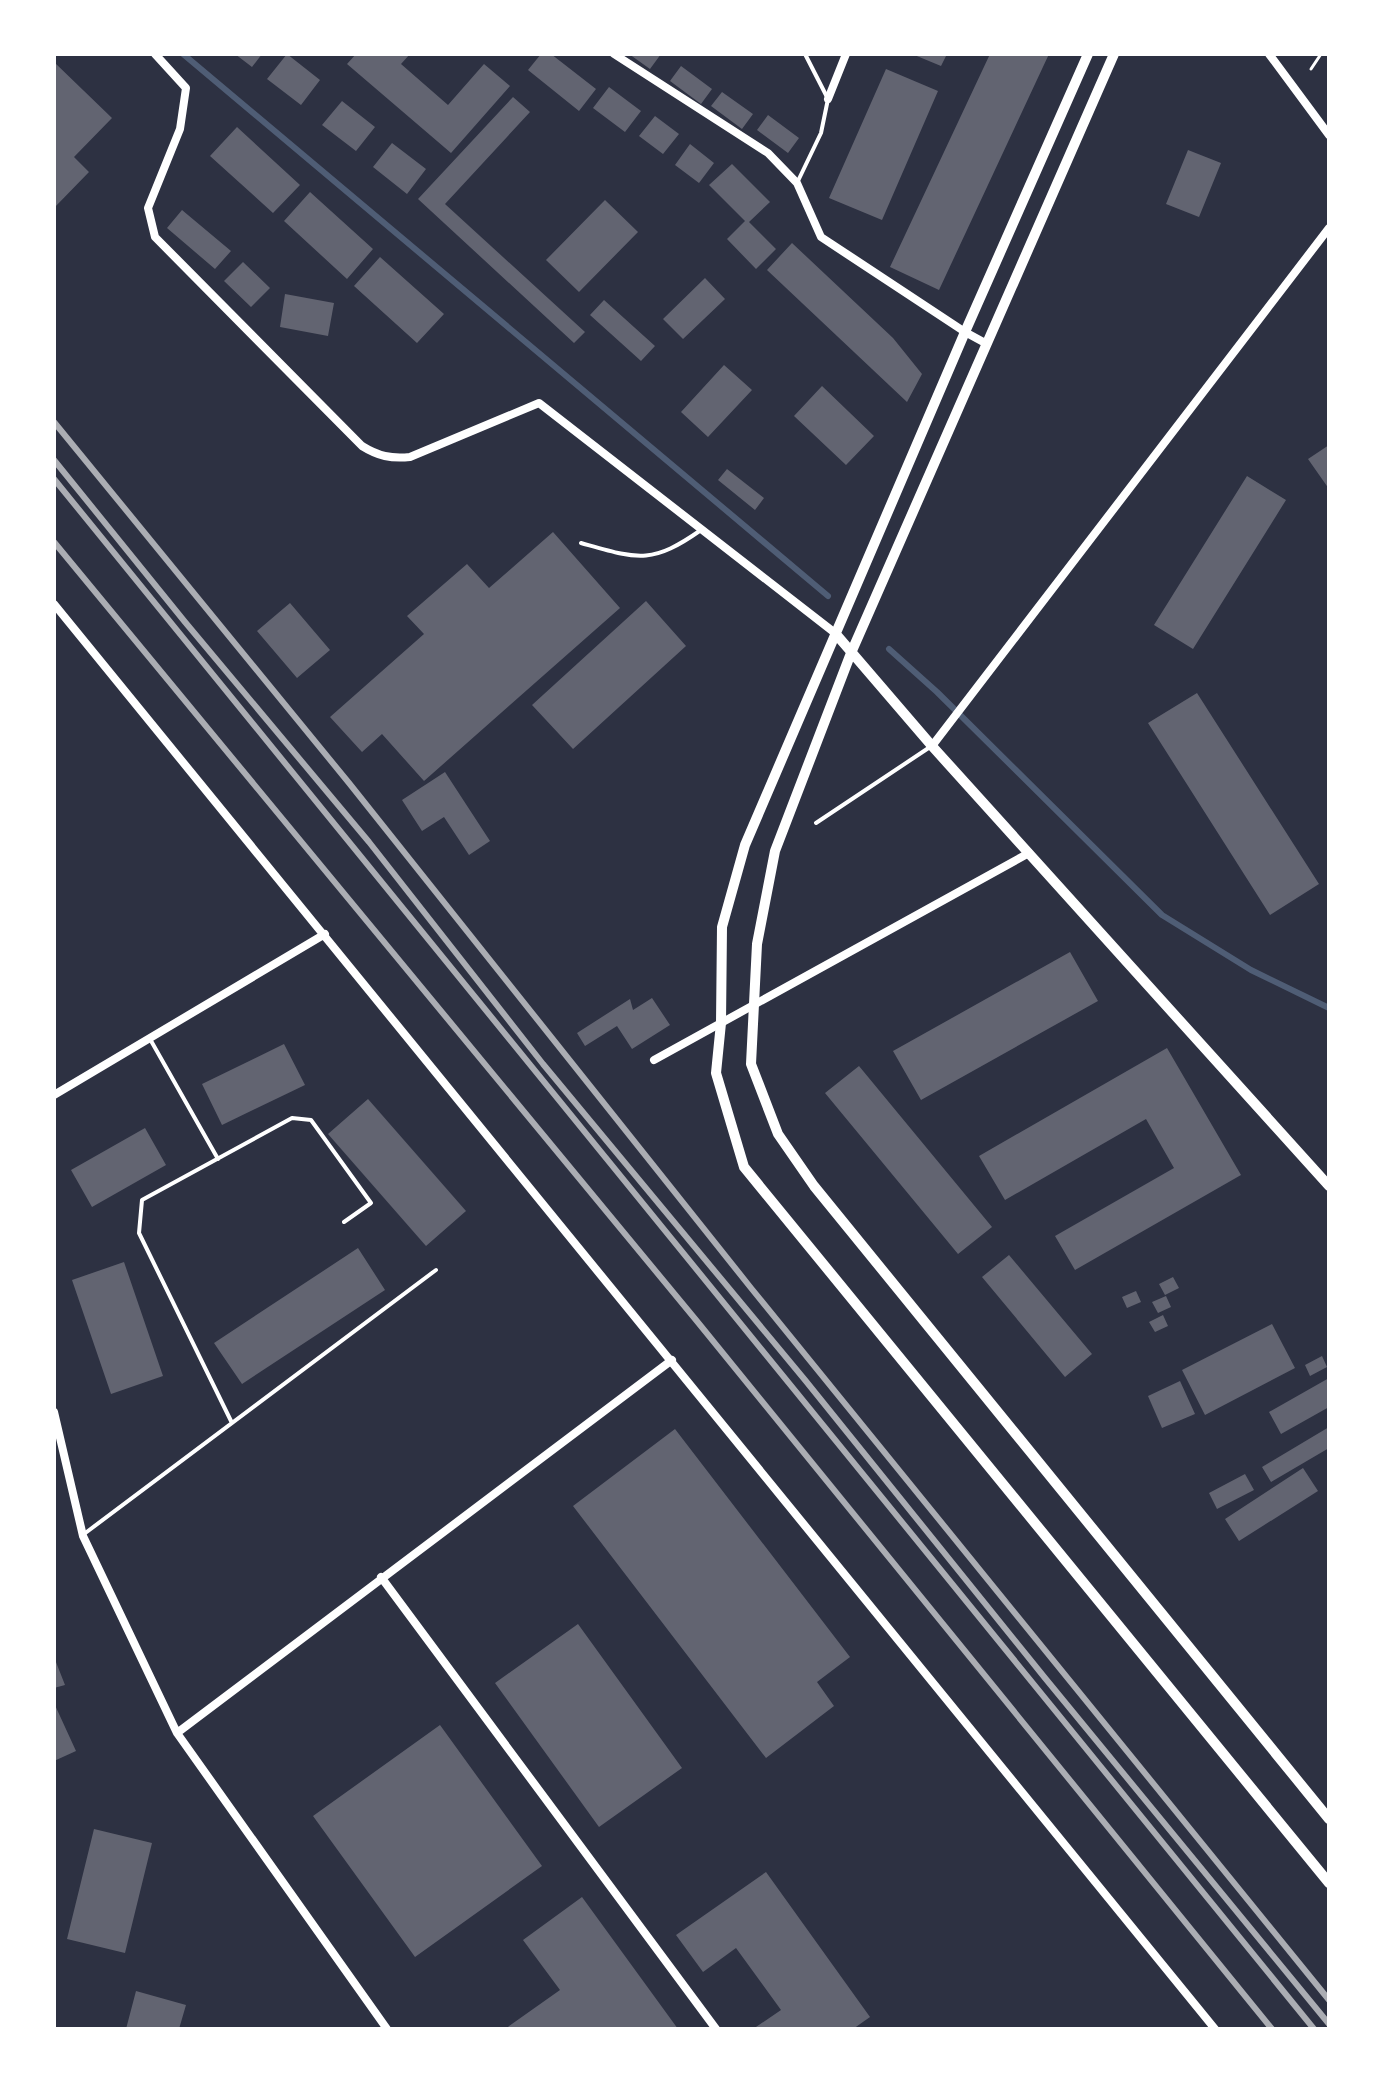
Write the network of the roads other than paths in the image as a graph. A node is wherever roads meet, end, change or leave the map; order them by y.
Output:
1 (155, 54) edge
2 (614, 54) edge
3 (805, 54) edge
4 (846, 54) edge
5 (1088, 54) edge
6 (1114, 54) edge
7 (1269, 54) edge
8 (828, 99) junction
9 (1329, 135) edge
10 (797, 183) junction
11 (1329, 228) edge
12 (965, 332) junction
13 (987, 344) junction
14 (701, 530) junction
15 (581, 543) dead end
16 (54, 604) edge
17 (835, 633) junction
18 (851, 653) junction
19 (932, 746) junction
20 (816, 823) dead end
21 (1029, 853) junction
22 (325, 934) junction
23 (754, 1004) junction
24 (721, 1023) junction
25 (149, 1038) junction
26 (654, 1060) dead end
27 (54, 1095) edge
28 (218, 1159) junction
29 (1329, 1186) edge
30 (344, 1222) dead end
31 (436, 1270) dead end
32 (672, 1360) junction
33 (54, 1412) edge
34 (232, 1423) junction
35 (83, 1536) junction
36 (381, 1577) junction
37 (177, 1733) junction
38 (1329, 1819) edge
39 (1329, 1883) edge
40 (387, 2029) edge
41 (716, 2029) edge
42 (1215, 2029) edge

1 - 14 street
2 - 10 street
3 - 8 lane
4 - 8 street
5 - 12 street
6 - 13 street
7 - 9 street
8 - 10 lane
10 - 12 street
11 - 19 street
12 - 13 street
12 - 17 street
13 - 18 street
14 - 15 lane
14 - 17 street
16 - 22 street
17 - 18 street
17 - 24 street
18 - 19 street
18 - 23 street
19 - 20 lane
19 - 21 street
21 - 23 street
21 - 29 street
22 - 25 street
22 - 32 street
23 - 24 street
23 - 38 street
24 - 26 street
24 - 39 street
25 - 27 street
25 - 28 lane
28 - 30 lane
28 - 34 lane
31 - 34 lane
32 - 36 street
32 - 42 street
33 - 35 street
34 - 35 lane
35 - 37 street
36 - 37 street
36 - 41 street
37 - 40 street

